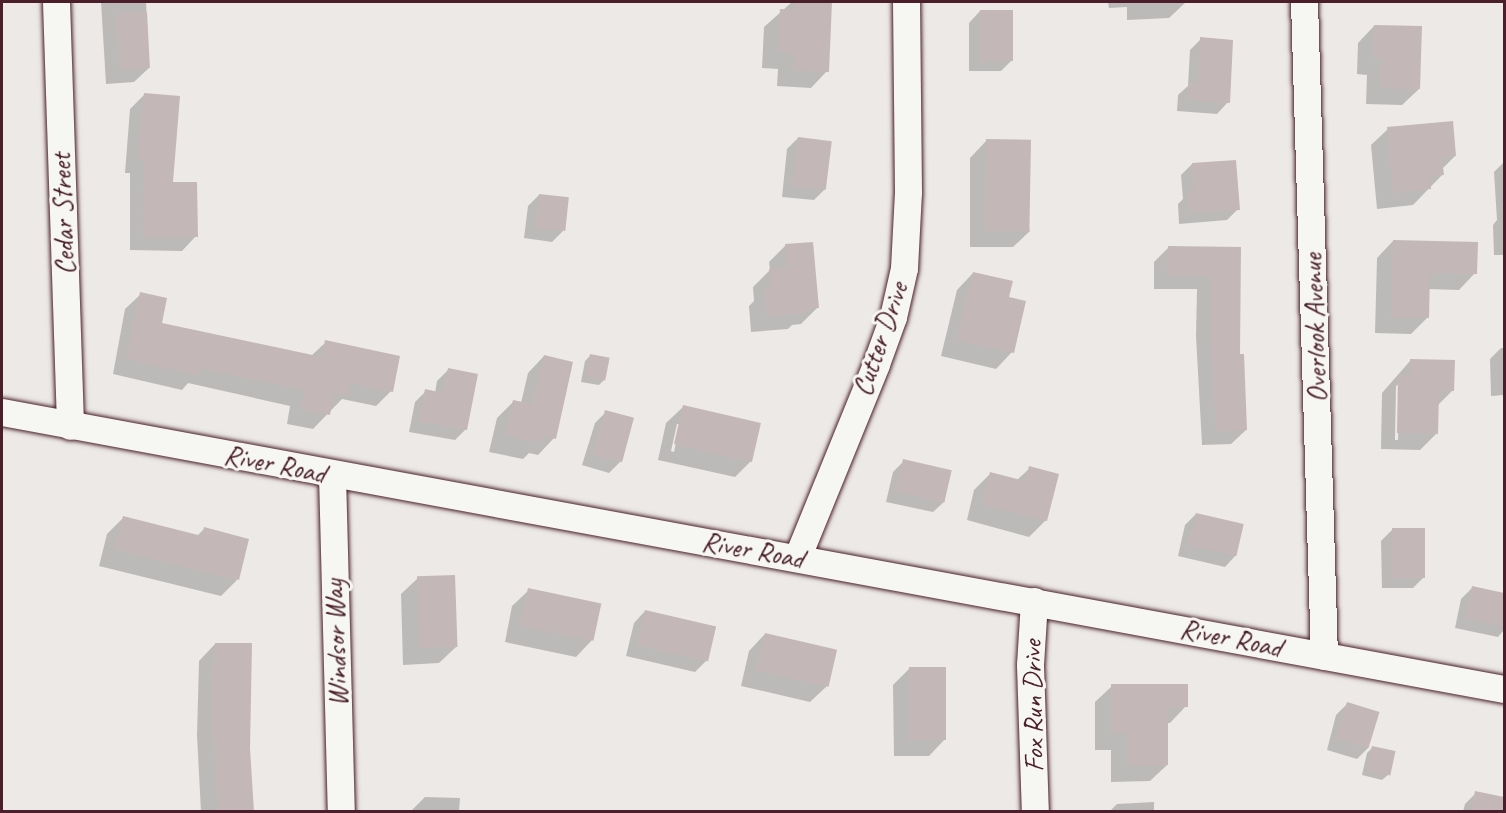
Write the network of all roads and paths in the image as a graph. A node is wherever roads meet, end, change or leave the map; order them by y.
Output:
1 (56, 2) edge
2 (906, 2) edge
3 (1304, 2) edge
4 (2, 412) edge
5 (70, 426) junction
6 (332, 475) junction
7 (797, 558) junction
8 (1034, 601) junction
9 (1324, 656) junction
10 (1504, 689) edge
11 (341, 812) edge
12 (1035, 812) edge

1 - 5 street, Cedar Street
2 - 7 street, Cutter Drive
3 - 9 street, Overlook Avenue
4 - 5 street, River Road
5 - 6 street, River Road
6 - 7 street, River Road
6 - 11 street, Windsor Way
7 - 8 street, River Road
8 - 9 street, River Road
8 - 12 street, Fox Run Drive
9 - 10 street, River Road

